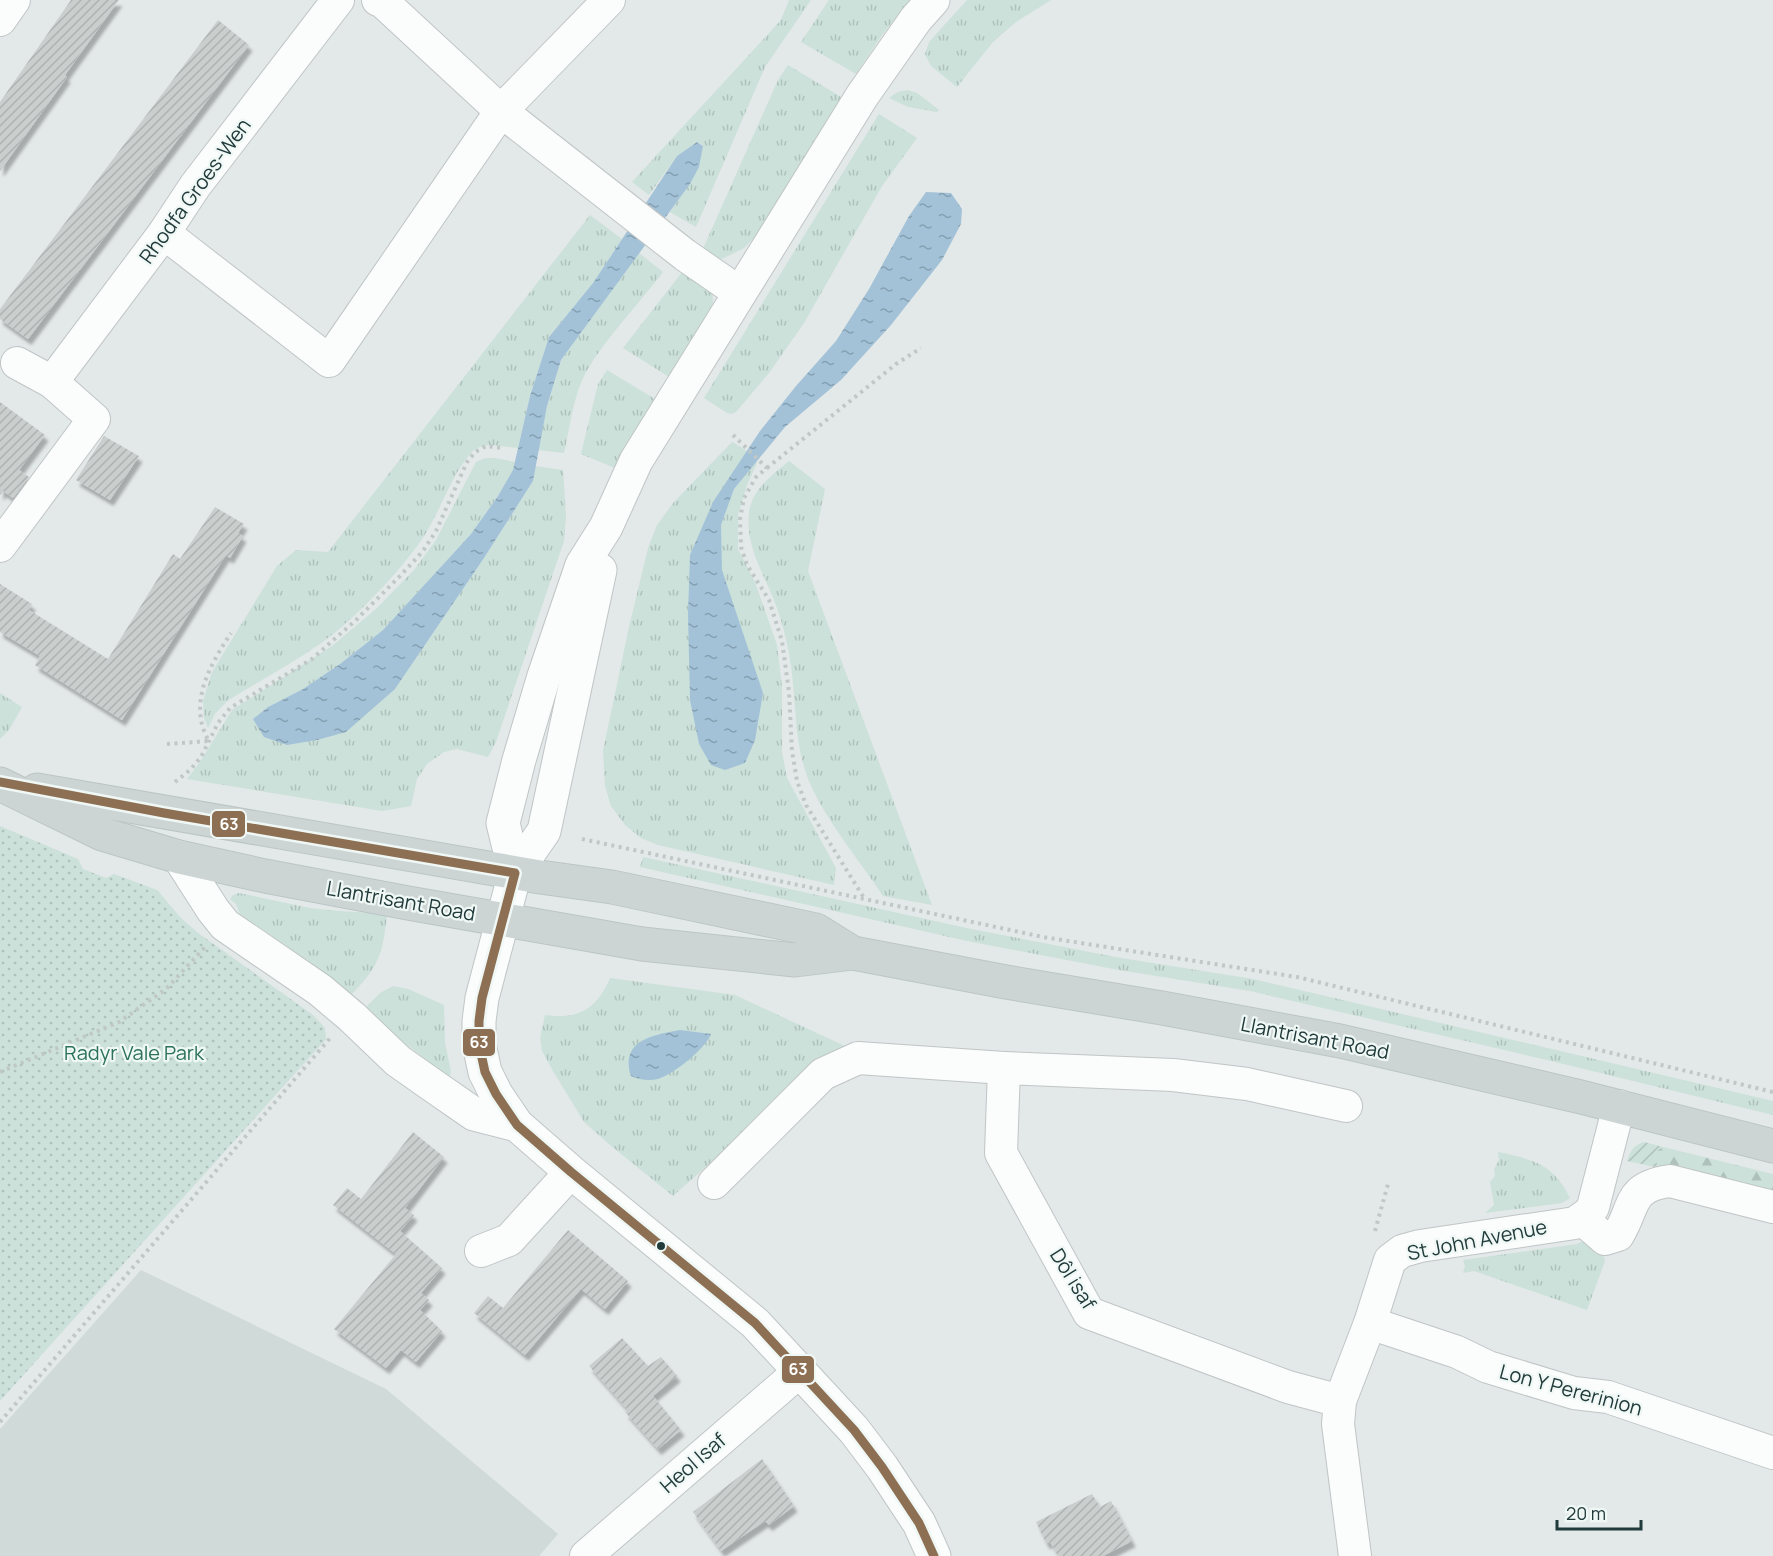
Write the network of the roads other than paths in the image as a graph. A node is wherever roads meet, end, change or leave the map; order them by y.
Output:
1 (14, 0) edge
2 (338, 0) edge
3 (378, 0) edge
4 (609, 0) edge
5 (933, 0) edge
6 (0, 20) edge
7 (501, 111) junction
8 (164, 233) junction
9 (740, 293) junction
10 (17, 363) dead end
11 (52, 382) junction
12 (0, 546) edge
13 (0, 783) edge
14 (179, 857) junction
15 (515, 873) junction
16 (502, 920) junction
17 (853, 953) junction
18 (1004, 1068) junction
19 (1346, 1106) dead end
20 (1619, 1106) junction
21 (517, 1125) junction
22 (1773, 1146) edge
23 (571, 1172) junction
24 (714, 1183) dead end
25 (1773, 1207) edge
26 (1582, 1219) junction
27 (481, 1251) dead end
28 (1370, 1323) junction
29 (800, 1371) junction
30 (1340, 1401) junction
31 (1773, 1453) edge
32 (586, 1556) edge
33 (934, 1556) edge
34 (1355, 1556) edge

1 - 6 street
2 - 8 street, Rhodfa Groes-Wen
3 - 7 street
4 - 7 street
5 - 9 main road
7 - 8 street
7 - 9 street
8 - 11 street, Rhodfa Groes-Wen
9 - 15 main road
10 - 11 street
11 - 12 street
13 - 14 main road, Llantrisant Road
13 - 15 main road, Llantrisant Road
14 - 16 main road, Llantrisant Road
14 - 21 main road
15 - 16 main road
15 - 17 main road, Llantrisant Road
16 - 17 main road, Llantrisant Road
16 - 21 main road
17 - 20 main road, Llantrisant Road
18 - 19 street
18 - 24 street
18 - 30 street, Dôl isaf
20 - 22 main road, Llantrisant Road
20 - 26 street
21 - 23 main road
23 - 27 street
23 - 29 main road
25 - 26 street
26 - 28 street, St John Avenue
28 - 30 street, St John Avenue
28 - 31 street, Lon Y Pererinion
29 - 32 street, Heol Isaf
29 - 33 main road
30 - 34 street, St John Avenue

